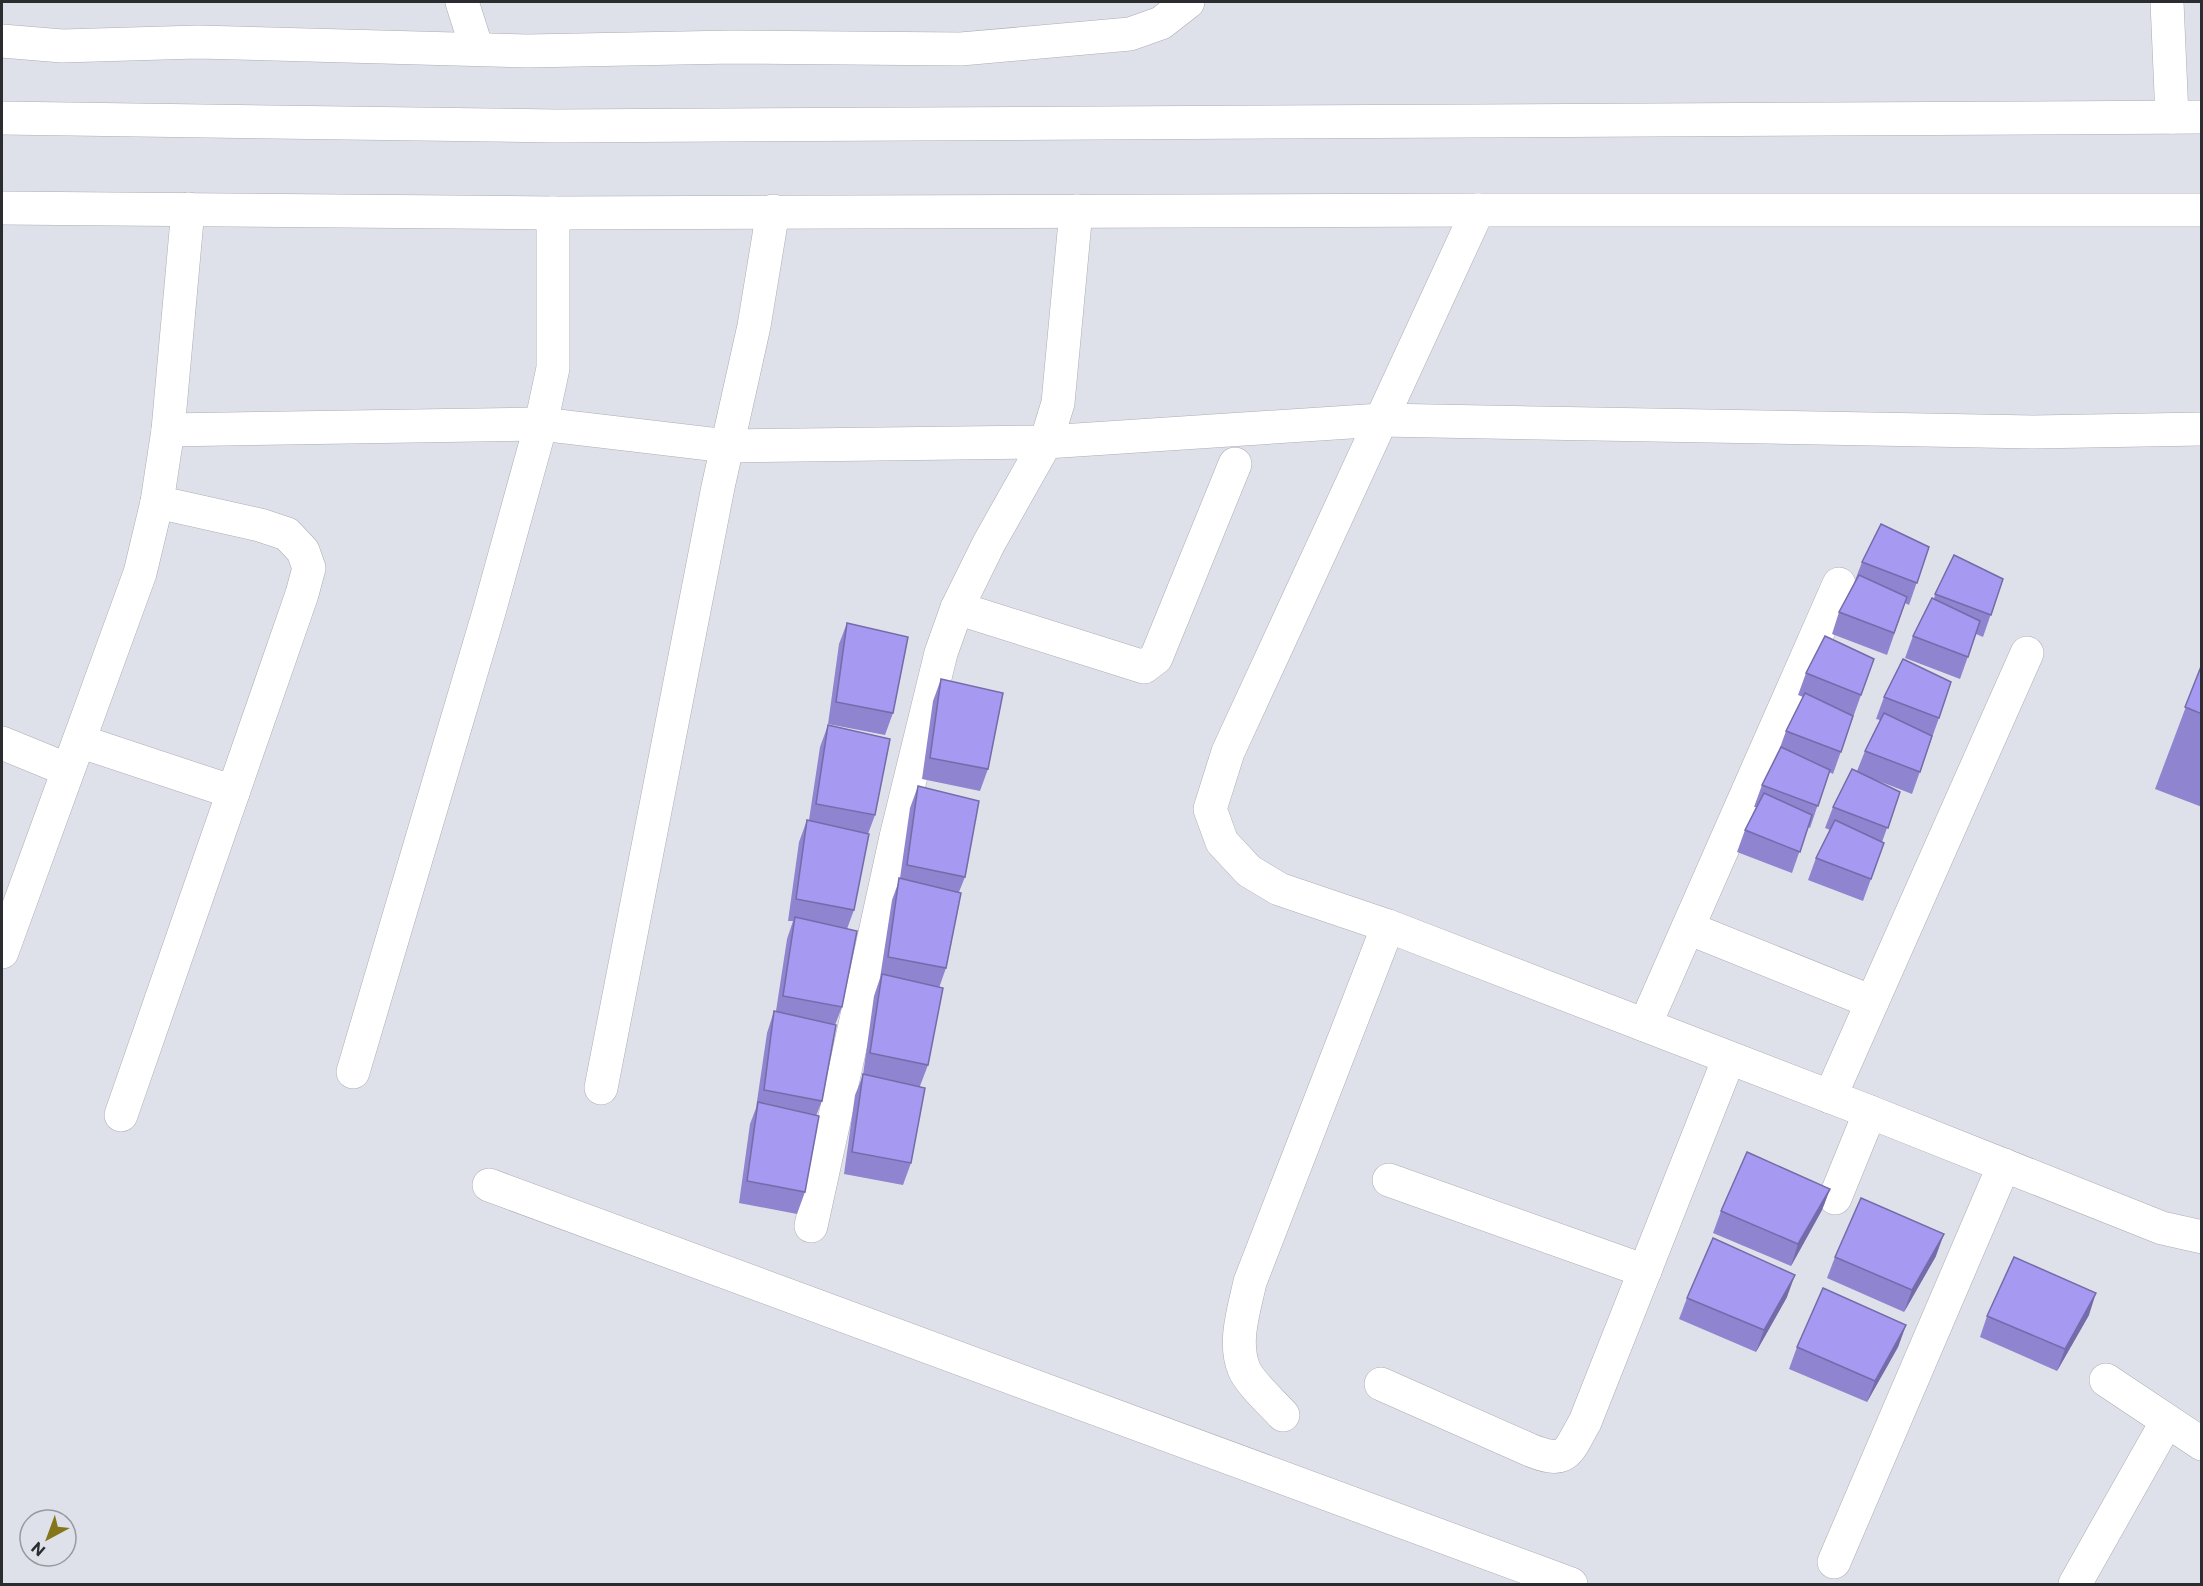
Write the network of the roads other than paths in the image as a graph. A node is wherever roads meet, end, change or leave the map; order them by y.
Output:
1 (462, 2) edge
2 (1188, 2) edge
3 (2168, 2) edge
4 (2, 41) edge
5 (477, 49) junction
6 (2187, 117) edge
7 (2, 118) edge
8 (2, 208) edge
9 (188, 209) junction
10 (1478, 210) junction
11 (2202, 210) edge
12 (773, 211) junction
13 (1076, 211) junction
14 (554, 213) junction
15 (1381, 420) junction
16 (541, 424) junction
17 (2202, 429) edge
18 (168, 430) junction
19 (1046, 442) junction
20 (727, 446) junction
21 (1235, 464) dead end
22 (157, 502) junction
23 (1839, 584) dead end
24 (957, 608) junction
25 (2027, 653) dead end
26 (2, 743) edge
27 (74, 756) junction
28 (233, 792) junction
29 (1388, 926) junction
30 (1688, 928) junction
31 (2, 952) edge
32 (1872, 1002) junction
33 (1645, 1025) junction
34 (1729, 1058) junction
35 (352, 1072) dead end
36 (601, 1088) dead end
37 (1830, 1097) junction
38 (1870, 1112) junction
39 (121, 1115) dead end
40 (2004, 1165) junction
41 (1389, 1180) dead end
42 (489, 1185) dead end
43 (1835, 1198) dead end
44 (811, 1226) dead end
45 (2202, 1237) edge
46 (1645, 1271) junction
47 (2106, 1380) dead end
48 (1381, 1384) dead end
49 (1283, 1415) dead end
50 (2167, 1421) junction
51 (2202, 1444) edge
52 (1834, 1562) dead end
53 (1571, 1584) edge
54 (2075, 1584) edge

1 - 5 street
2 - 5 street
3 - 6 street
4 - 5 street
6 - 7 street
8 - 9 street
9 - 14 street
9 - 18 street
10 - 11 street
10 - 13 street
10 - 15 street
12 - 13 street
12 - 14 street
12 - 20 street
13 - 19 street
14 - 16 street
15 - 17 street
15 - 19 street
15 - 29 street
16 - 18 street
16 - 20 street
16 - 35 street
18 - 22 street
19 - 20 street
19 - 24 street
20 - 36 street
21 - 24 street
22 - 27 street
22 - 28 street
23 - 30 street
24 - 44 street
25 - 32 street
26 - 27 street
27 - 28 street
27 - 31 street
28 - 39 street
29 - 33 street
29 - 49 street
30 - 32 street
30 - 33 street
32 - 37 street
33 - 34 street
34 - 37 street
34 - 46 street
37 - 38 street
38 - 40 street
38 - 43 street
40 - 45 street
40 - 52 street
41 - 46 street
42 - 53 street
46 - 48 street
47 - 50 street
50 - 51 street
50 - 54 street

